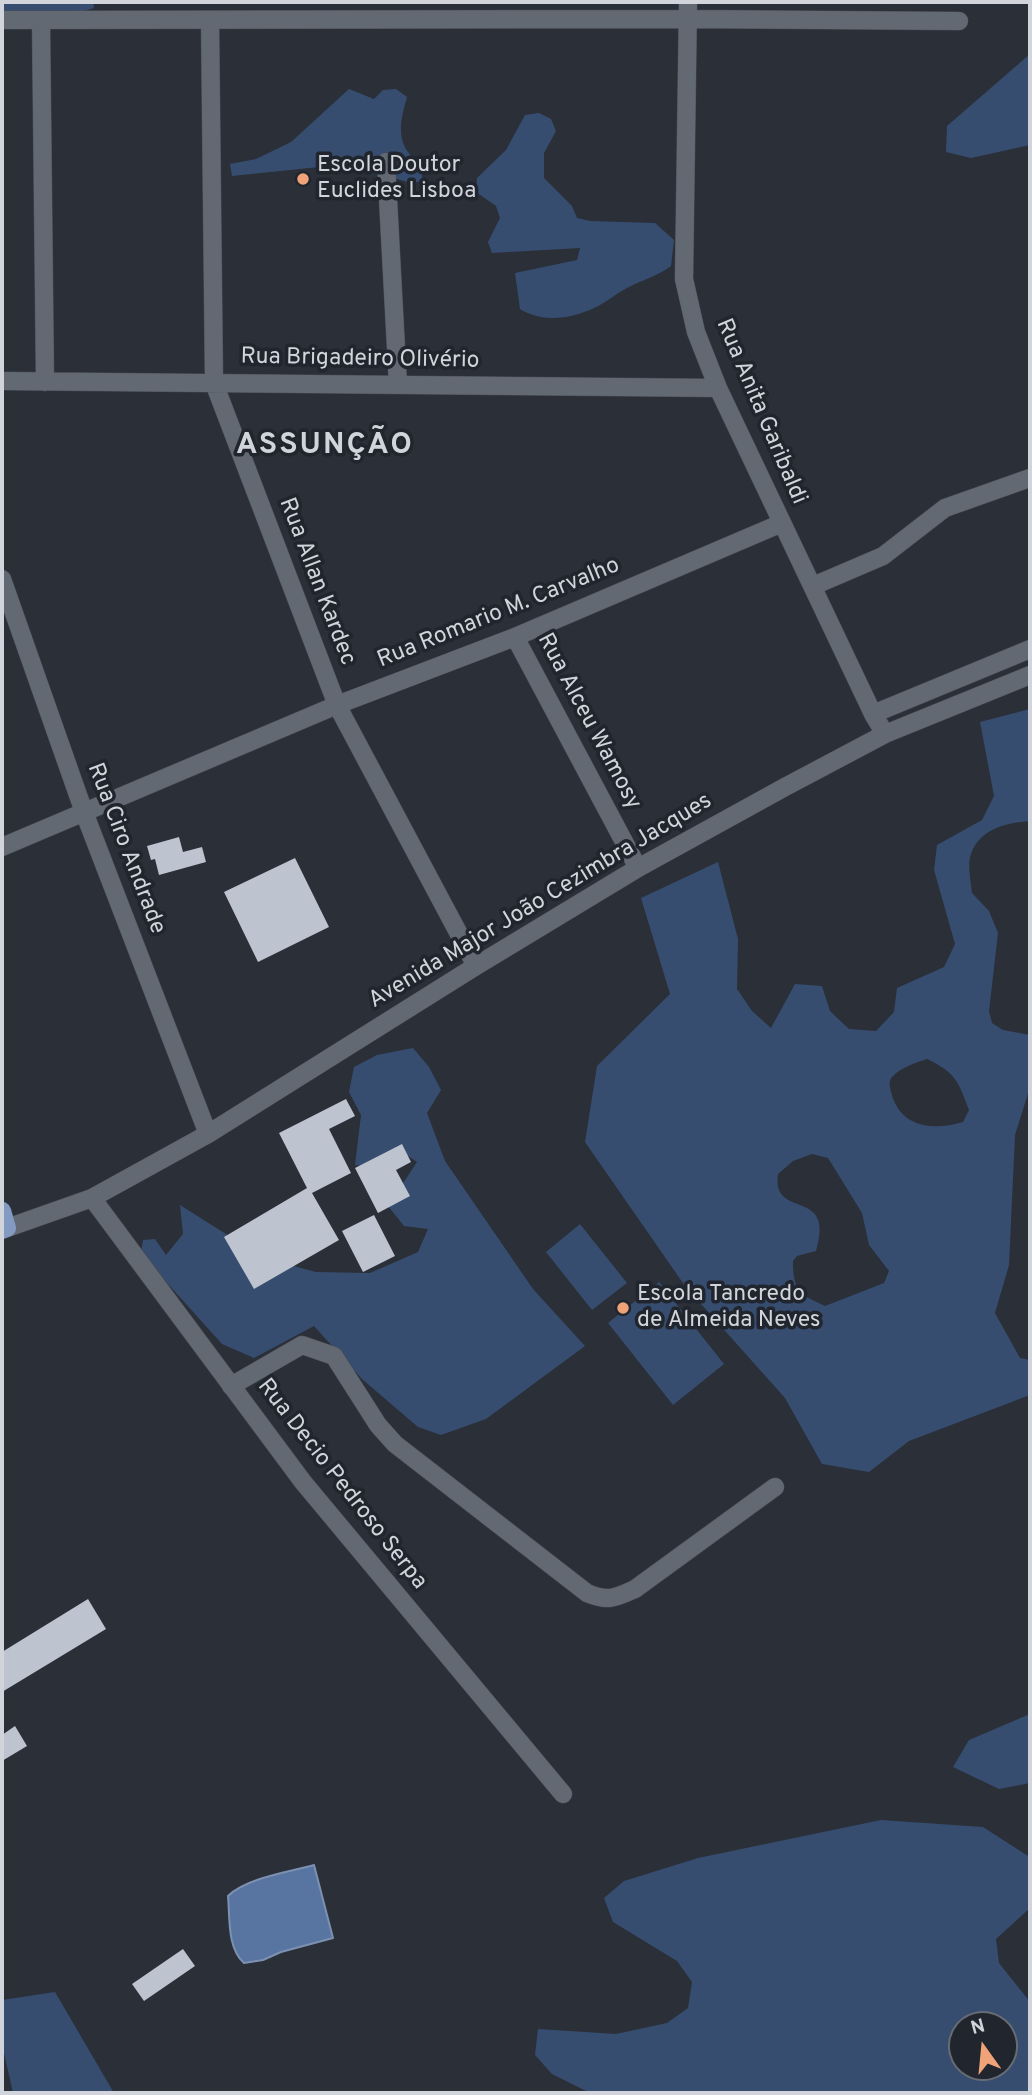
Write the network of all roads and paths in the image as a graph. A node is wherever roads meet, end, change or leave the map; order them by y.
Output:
1 (688, 11) edge
2 (2, 20) edge
3 (41, 20) junction
4 (210, 20) junction
5 (959, 21) dead end
6 (386, 162) dead end
7 (2, 381) edge
8 (45, 382) junction
9 (214, 383) junction
10 (398, 385) junction
11 (718, 388) junction
12 (1030, 478) edge
13 (782, 523) junction
14 (2, 579) edge
15 (813, 586) junction
16 (515, 637) junction
17 (1030, 649) edge
18 (1030, 675) edge
19 (337, 705) junction
20 (873, 713) junction
21 (885, 734) junction
22 (84, 811) junction
23 (2, 847) edge
24 (638, 869) junction
25 (477, 966) junction
26 (208, 1134) junction
27 (92, 1198) junction
28 (4, 1223) edge
29 (231, 1386) junction
30 (775, 1487) dead end
31 (563, 1794) dead end

1 - 4 street
1 - 5 street
1 - 11 street, Rua Anita Garibaldi
2 - 3 street
3 - 4 street
3 - 8 street
4 - 9 street, Rua Allan Kardec
6 - 10 street
7 - 8 street, Rua Brigadeiro Olivério
8 - 9 street, Rua Brigadeiro Olivério
9 - 10 street, Rua Brigadeiro Olivério
9 - 19 street, Rua Allan Kardec
10 - 11 street, Rua Brigadeiro Olivério
11 - 13 street, Rua Anita Garibaldi
12 - 15 street
13 - 15 street, Rua Anita Garibaldi
13 - 16 street, Rua Romario M. Carvalho
14 - 22 street, Rua Ciro Andrade
15 - 20 street, Rua Anita Garibaldi
16 - 19 street, Rua Romario M. Carvalho
16 - 24 street, Rua Alceu Wamosy
17 - 20 street
18 - 21 street, Avenida Major João Cezimbra Jacques
19 - 22 street, Rua Romario M. Carvalho
19 - 25 street, Rua Allan Kardec
20 - 21 street, Rua Anita Garibaldi
21 - 24 street, Avenida Major João Cezimbra Jacques
22 - 23 street, Rua Romario M. Carvalho
22 - 26 street, Rua Ciro Andrade
24 - 25 street, Avenida Major João Cezimbra Jacques
25 - 26 street, Avenida Major João Cezimbra Jacques
26 - 27 street, Avenida Major João Cezimbra Jacques
27 - 28 street, Avenida Major João Cezimbra Jacques
27 - 29 street, Rua Decio Pedroso Serpa
29 - 30 street
29 - 31 street, Rua Decio Pedroso Serpa

